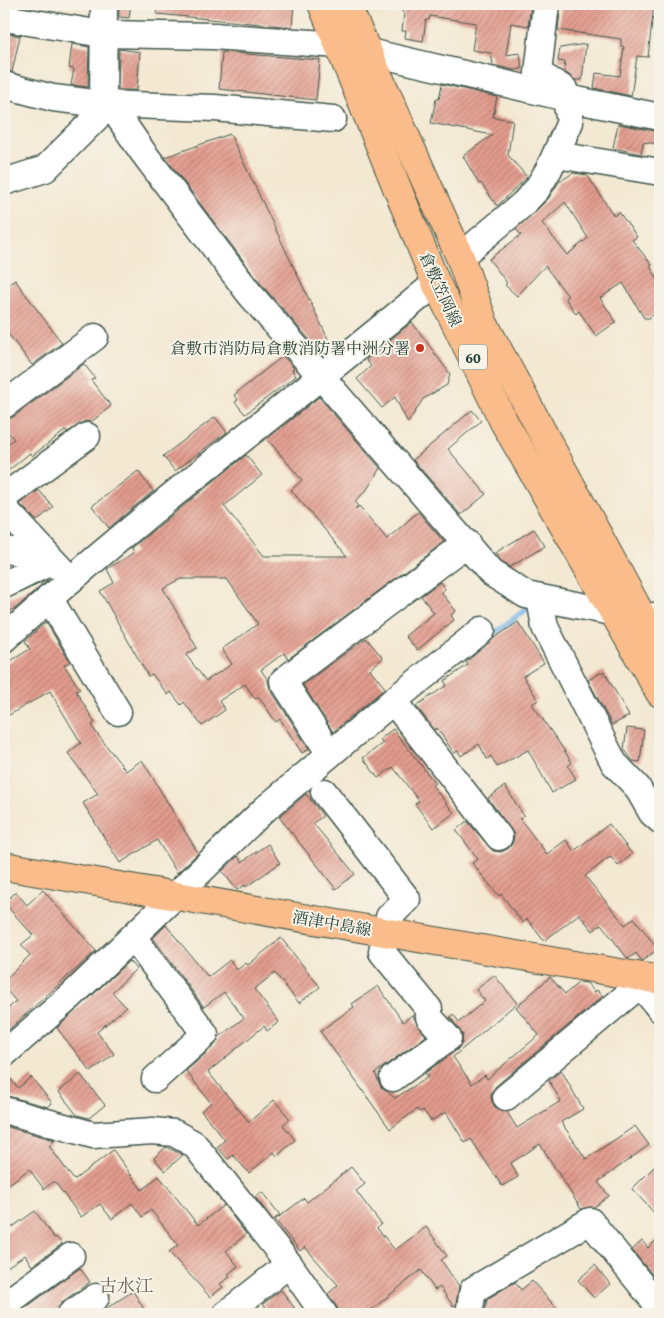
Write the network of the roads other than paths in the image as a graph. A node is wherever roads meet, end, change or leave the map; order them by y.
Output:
1 (104, 4) edge
2 (322, 4) edge
3 (346, 4) edge
4 (546, 4) edge
5 (4, 18) edge
6 (102, 34) junction
7 (339, 45) junction
8 (366, 50) junction
9 (4, 84) edge
10 (566, 98) junction
11 (107, 104) junction
12 (660, 116) edge
13 (333, 119) dead end
14 (557, 155) junction
15 (660, 172) edge
16 (4, 182) edge
17 (460, 257) junction
18 (436, 283) junction
19 (95, 337) dead end
20 (323, 377) junction
21 (4, 405) edge
22 (87, 436) dead end
23 (4, 497) edge
24 (4, 508) edge
25 (467, 543) junction
26 (4, 550) edge
27 (56, 565) junction
28 (4, 585) edge
29 (49, 598) junction
30 (540, 598) junction
31 (613, 611) junction
32 (651, 616) edge
33 (482, 630) dead end
34 (4, 639) edge
35 (660, 650) edge
36 (660, 693) edge
37 (393, 701) junction
38 (118, 712) dead end
39 (330, 754) junction
40 (324, 792) dead end
41 (660, 820) edge
42 (499, 837) dead end
43 (4, 866) edge
44 (176, 896) junction
45 (385, 932) junction
46 (133, 937) junction
47 (650, 981) edge
48 (660, 1009) edge
49 (4, 1054) edge
50 (155, 1078) dead end
51 (392, 1078) dead end
52 (506, 1097) dead end
53 (4, 1110) edge
54 (71, 1256) dead end
55 (289, 1264) junction
56 (96, 1297) dead end
57 (4, 1305) edge
58 (660, 1308) edge
59 (71, 1314) edge
60 (226, 1314) edge
61 (324, 1314) edge
62 (469, 1314) edge

1 - 6 street
2 - 7 main road, 倉敷笠岡線 / 60
3 - 8 main road, 倉敷笠岡線 / 60
4 - 10 street
5 - 6 street
6 - 7 street
6 - 11 street
7 - 8 street
7 - 18 main road, 倉敷笠岡線 / 60
8 - 10 street
8 - 17 main road, 倉敷笠岡線 / 60
9 - 11 street
10 - 12 street
10 - 14 street
11 - 13 street
11 - 16 street
11 - 20 street
14 - 15 street
14 - 17 street
17 - 32 main road, 倉敷笠岡線 / 60
18 - 20 street
18 - 31 main road, 倉敷笠岡線 / 60
19 - 21 street
20 - 25 street
20 - 27 street
22 - 23 street
24 - 27 street
25 - 30 street
25 - 39 street
26 - 27 street
27 - 28 street
27 - 29 street
29 - 34 street
29 - 38 street
30 - 31 street
30 - 41 street
31 - 32 street
31 - 36 main road, 倉敷笠岡線 / 60
32 - 35 main road, 倉敷笠岡線 / 60
33 - 37 street
37 - 39 street
37 - 42 street
39 - 44 street
40 - 45 street
43 - 44 main road, 酒津中島線
44 - 45 main road, 酒津中島線
44 - 46 street
45 - 47 main road, 酒津中島線
45 - 51 street
46 - 49 street
46 - 50 street
47 - 48 street
47 - 52 street
53 - 55 street
54 - 57 street
55 - 60 street
55 - 61 street
56 - 59 street
58 - 62 street

